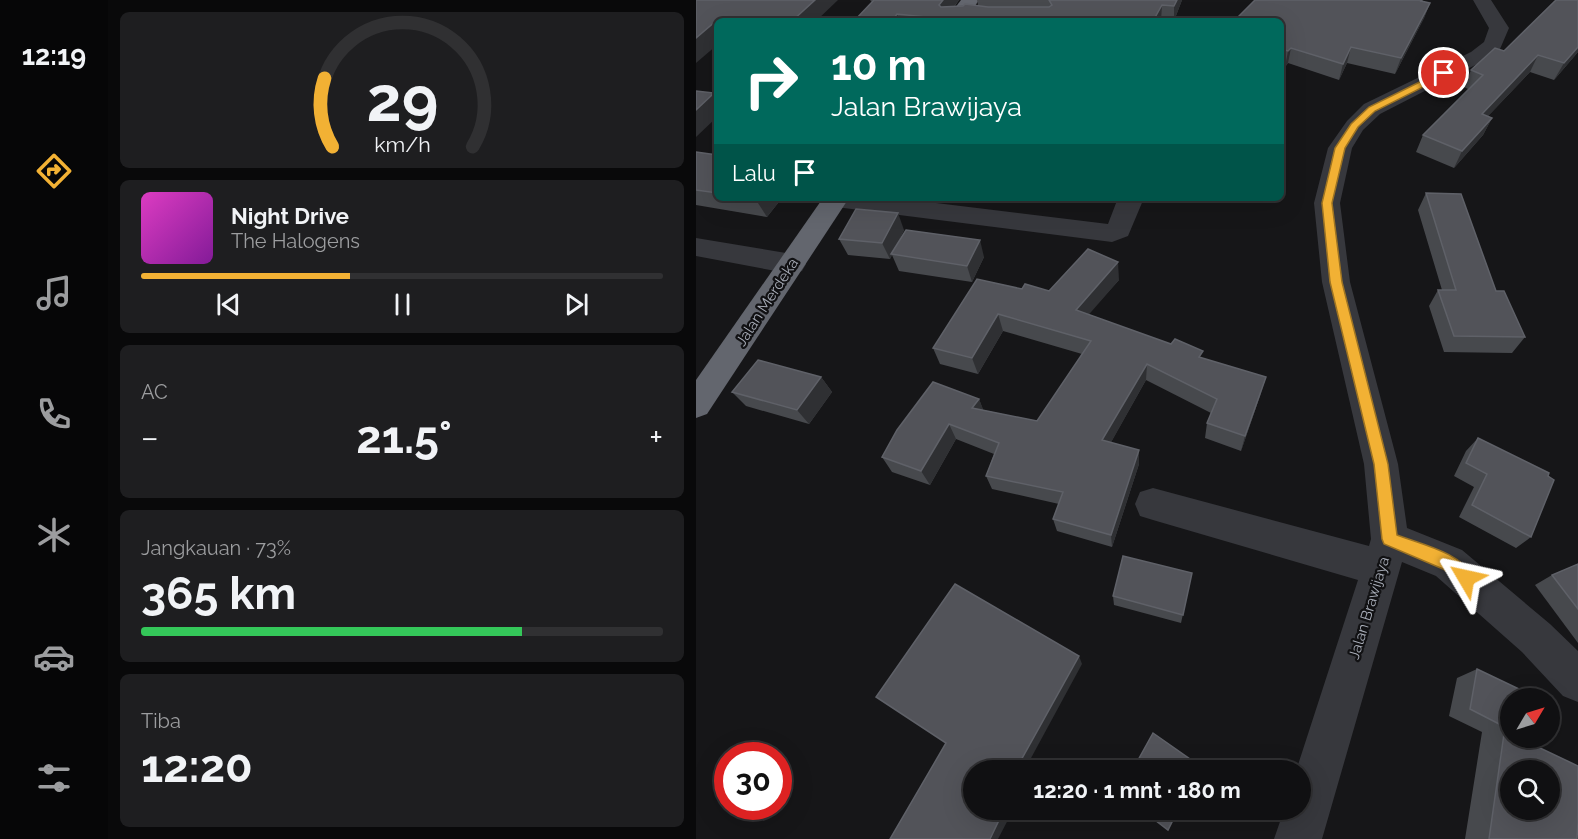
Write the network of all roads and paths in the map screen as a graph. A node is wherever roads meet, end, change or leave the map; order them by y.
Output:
1 (1482, 0) edge
2 (962, 11) edge
3 (984, 14) edge
4 (834, 201) edge
5 (852, 201) edge
6 (1130, 201) edge
7 (696, 247) edge
8 (792, 264) junction
9 (696, 405) edge
10 (1153, 504) dead end
11 (1385, 554) junction
12 (1578, 681) edge
13 (1298, 839) edge

1 - 11 street, Jalan Brawijaya
2 - 3 street
4 - 8 highway, Jalan Merdeka
5 - 6 street
7 - 8 street
8 - 9 highway, Jalan Merdeka
10 - 11 street
11 - 12 street
11 - 13 street, Jalan Brawijaya

